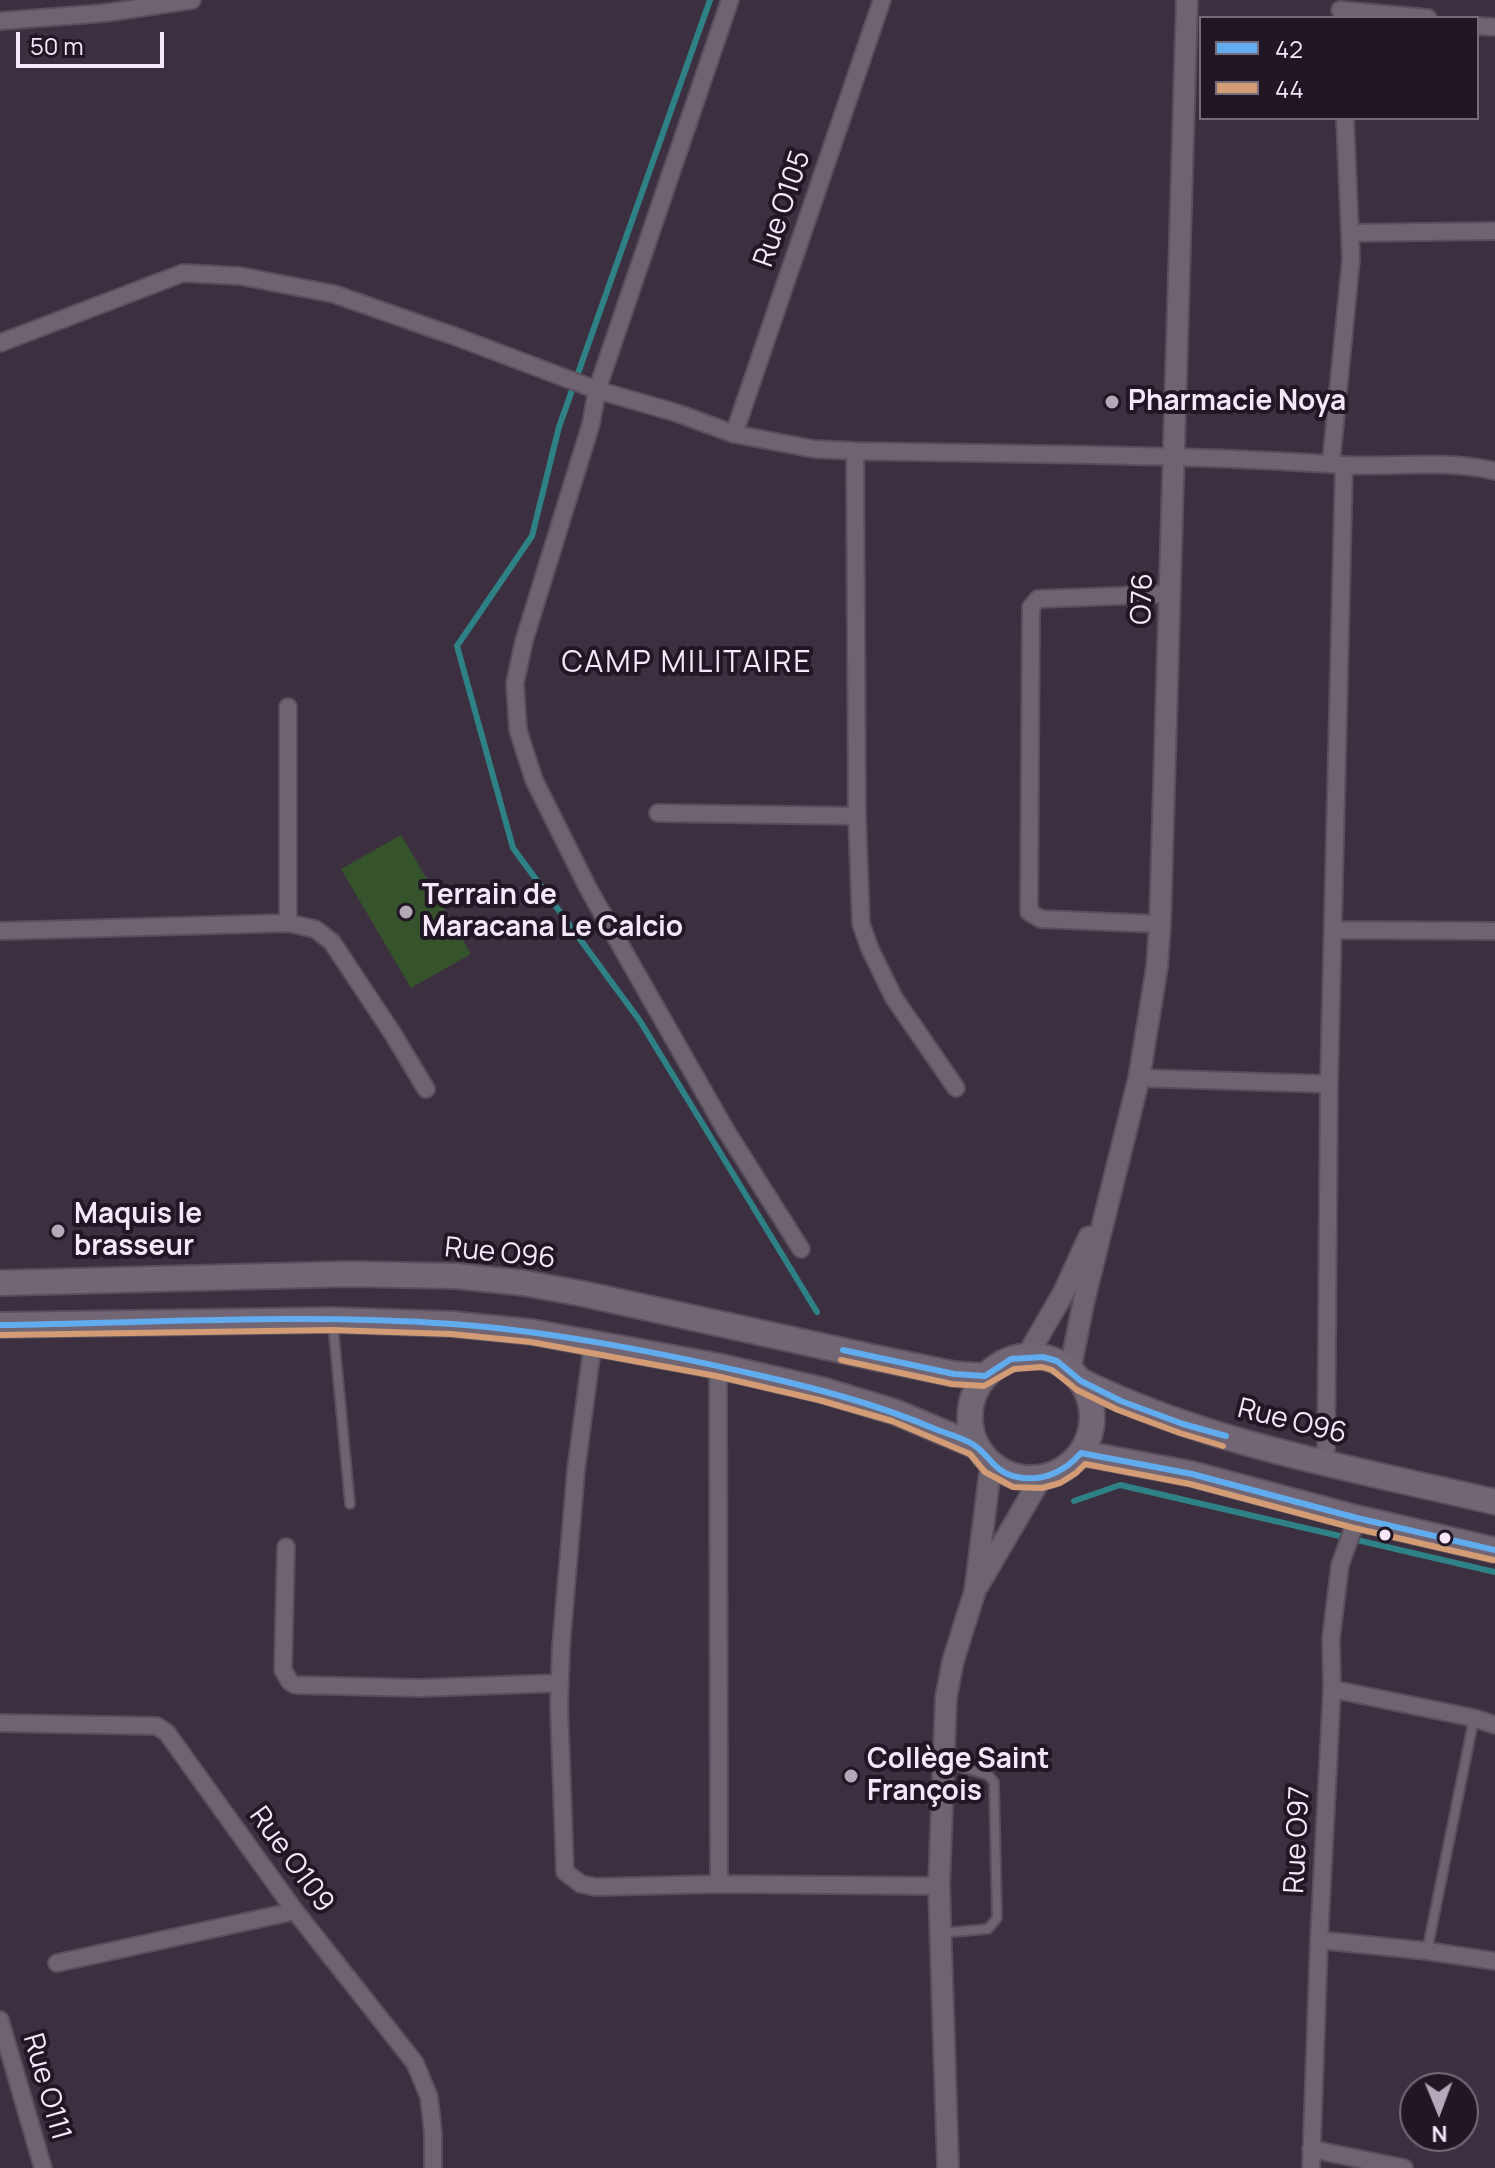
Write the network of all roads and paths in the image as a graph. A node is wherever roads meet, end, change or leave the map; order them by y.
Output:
1 (192, 0) edge
2 (730, 0) edge
3 (882, 0) edge
4 (1187, 0) edge
5 (1340, 9) edge
6 (1408, 16) edge
7 (0, 21) edge
8 (1345, 120) edge
9 (1495, 231) edge
10 (1350, 233) junction
11 (0, 343) edge
12 (597, 390) junction
13 (734, 434) junction
14 (855, 451) junction
15 (1176, 456) junction
16 (1338, 464) junction
17 (1495, 471) edge
18 (1171, 594) junction
19 (288, 707) dead end
20 (658, 813) dead end
21 (857, 816) junction
22 (288, 923) junction
23 (1160, 924) junction
24 (1334, 930) junction
25 (0, 931) edge
26 (1495, 931) edge
27 (1139, 1078) junction
28 (1329, 1084) junction
29 (956, 1088) dead end
30 (426, 1089) dead end
31 (1110, 1194) junction
32 (801, 1249) dead end
33 (0, 1283) edge
34 (332, 1320) junction
35 (0, 1325) edge
36 (593, 1342) junction
37 (1027, 1356) junction
38 (718, 1366) junction
39 (1075, 1375) junction
40 (985, 1376) junction
41 (1081, 1453) junction
42 (983, 1455) junction
43 (1326, 1462) junction
44 (1041, 1478) junction
45 (1495, 1502) edge
46 (350, 1504) dead end
47 (1357, 1518) junction
48 (286, 1547) dead end
49 (1495, 1550) edge
50 (975, 1591) junction
51 (559, 1683) junction
52 (1332, 1689) junction
53 (1474, 1718) junction
54 (0, 1723) edge
55 (1495, 1725) edge
56 (942, 1762) junction
57 (719, 1884) junction
58 (939, 1886) junction
59 (295, 1911) junction
60 (940, 1933) junction
61 (1319, 1940) junction
62 (1427, 1951) junction
63 (1495, 1961) edge
64 (57, 1963) dead end
65 (0, 2020) edge
66 (1311, 2149) junction
67 (43, 2168) edge
68 (433, 2168) edge
69 (948, 2168) edge
70 (1311, 2168) edge
71 (1404, 2168) edge

1 - 7 street
2 - 12 street
3 - 13 street, Rue O105
4 - 15 street, O76
5 - 6 street
8 - 10 street
9 - 10 street
10 - 16 street
11 - 12 street
12 - 13 street
12 - 32 street
13 - 14 street
14 - 15 street
14 - 21 street
15 - 16 street
15 - 18 street, O76
16 - 17 street
16 - 24 street
18 - 23 street, O76
18 - 23 street
19 - 22 street
20 - 21 street
21 - 29 street
22 - 25 street
22 - 30 street
23 - 27 street, O76
24 - 26 street
24 - 28 street
27 - 28 street
27 - 31 street, O76
28 - 43 street
31 - 37 street
31 - 39 street
33 - 40 main road, Rue O96
34 - 35 main road
34 - 36 main road
34 - 46 lane
36 - 38 main road
36 - 51 street
37 - 39 main road
37 - 40 main road
38 - 42 main road
38 - 57 street
39 - 41 main road
39 - 43 main road, Rue O96
40 - 42 main road
41 - 44 main road
41 - 47 main road
42 - 44 main road
42 - 50 street
43 - 45 main road, Rue O96
44 - 50 street
47 - 49 main road
47 - 52 street, Rue O97
48 - 51 street
50 - 56 street
51 - 57 street
52 - 53 street
52 - 61 street, Rue O97
53 - 55 street
53 - 62 lane
54 - 59 street, Rue O109
56 - 58 street
56 - 60 lane
57 - 58 street
58 - 60 street
59 - 64 street
59 - 68 street, Rue O109
60 - 69 street
61 - 62 street
61 - 66 street, Rue O97
62 - 63 street
65 - 67 street, Rue O111
66 - 70 street, Rue O97
66 - 71 street

